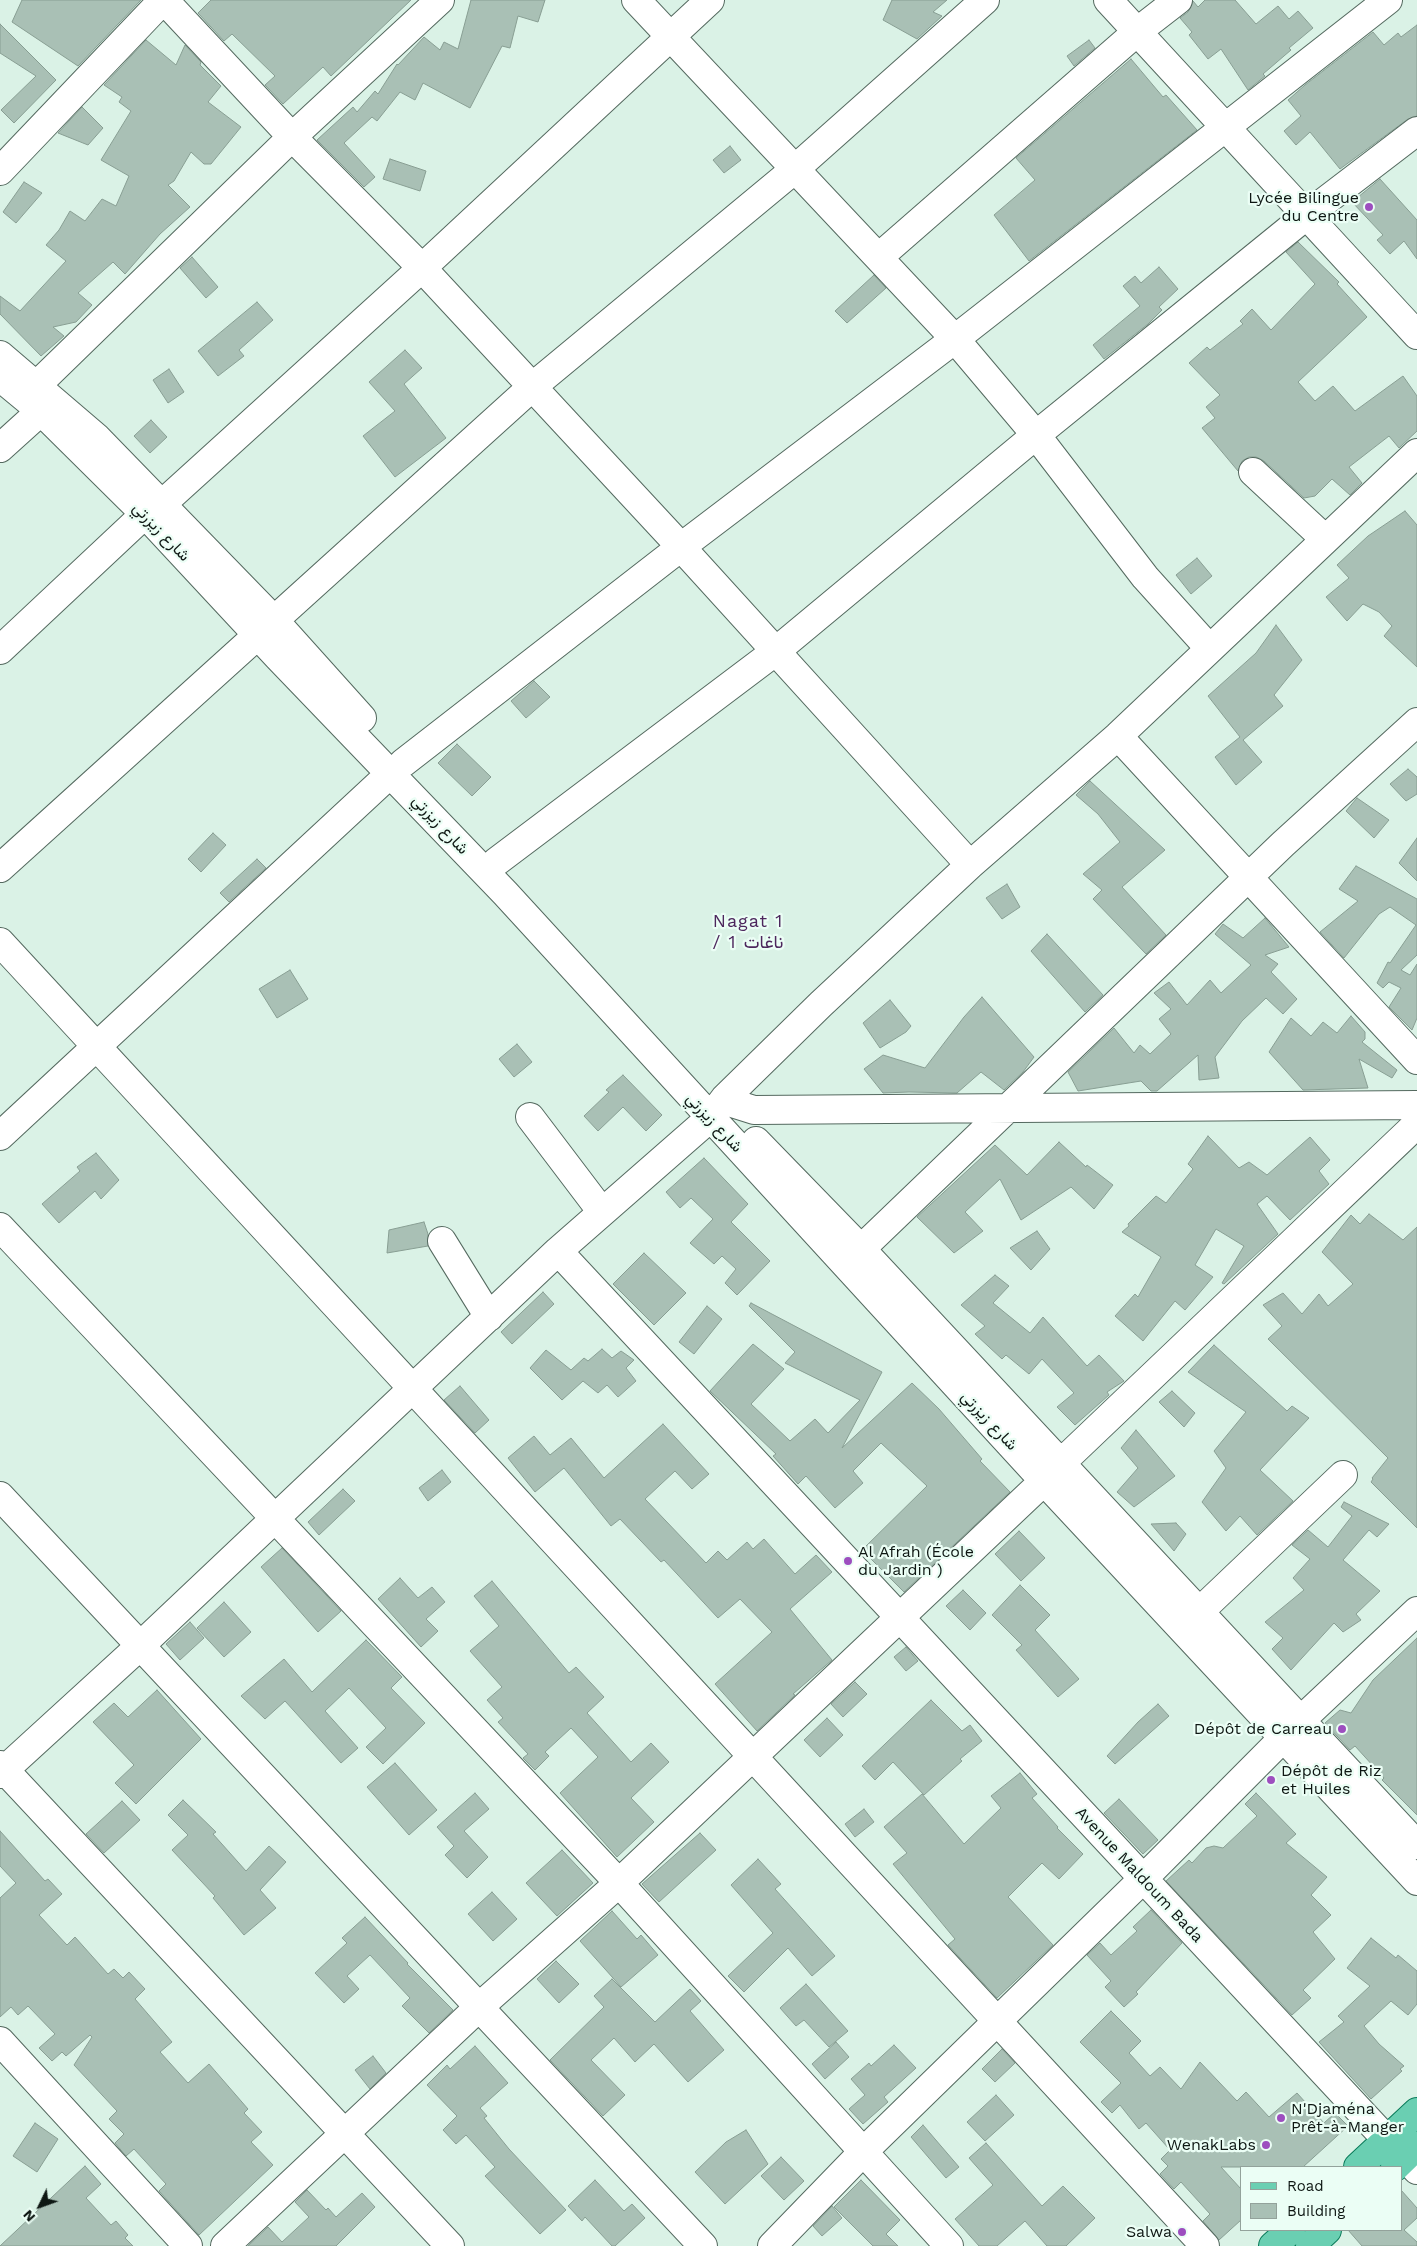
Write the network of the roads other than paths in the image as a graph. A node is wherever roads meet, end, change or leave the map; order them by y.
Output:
1 (163, 0) edge
2 (440, 0) edge
3 (636, 0) edge
4 (710, 0) edge
5 (984, 0) edge
6 (1108, 0) edge
7 (1178, 0) edge
8 (1388, 0) edge
9 (1138, 30) junction
10 (672, 36) junction
11 (1225, 127) junction
12 (1417, 131) edge
13 (292, 137) junction
14 (795, 169) junction
15 (0, 171) edge
16 (1307, 215) junction
17 (879, 257) junction
18 (422, 268) junction
19 (1417, 334) edge
20 (954, 339) junction
21 (0, 355) edge
22 (0, 377) edge
23 (532, 386) junction
24 (39, 398) junction
25 (1036, 434) junction
26 (0, 448) edge
27 (1417, 453) edge
28 (1254, 472) dead end
29 (154, 509) junction
30 (1325, 539) junction
31 (681, 546) junction
32 (266, 627) junction
33 (1209, 648) junction
34 (0, 650) edge
35 (776, 651) junction
36 (1417, 722) edge
37 (1118, 736) junction
38 (397, 768) junction
39 (496, 862) junction
40 (970, 865) junction
41 (0, 868) edge
42 (1248, 877) junction
43 (0, 942) edge
44 (97, 1046) junction
45 (1417, 1060) edge
46 (1417, 1105) edge
47 (718, 1108) junction
48 (1009, 1108) junction
49 (530, 1117) dead end
50 (1417, 1124) edge
51 (0, 1136) edge
52 (602, 1212) junction
53 (0, 1227) edge
54 (442, 1241) dead end
55 (861, 1249) junction
56 (558, 1250) junction
57 (489, 1317) junction
58 (413, 1390) junction
59 (1052, 1473) junction
60 (1343, 1475) dead end
61 (0, 1496) edge
62 (274, 1520) junction
63 (1417, 1611) edge
64 (896, 1613) junction
65 (1198, 1613) junction
66 (140, 1646) junction
67 (1292, 1729) junction
68 (753, 1756) junction
69 (2, 1770) edge
70 (1413, 1832) edge
71 (1143, 1879) junction
72 (1417, 1881) edge
73 (619, 1883) junction
74 (478, 2008) junction
75 (996, 2021) junction
76 (0, 2042) edge
77 (1417, 2112) edge
78 (346, 2134) junction
79 (863, 2152) junction
80 (1404, 2156) edge
81 (1362, 2166) edge
82 (1290, 2231) edge
83 (1326, 2231) edge
84 (188, 2246) edge
85 (225, 2246) edge
86 (450, 2246) edge
87 (703, 2246) edge
88 (772, 2246) edge
89 (949, 2246) edge
90 (1205, 2246) edge
91 (1273, 2246) edge
92 (1310, 2246) edge

1 - 13 street
1 - 15 street
2 - 13 street
3 - 10 street
4 - 10 street
5 - 14 street
6 - 9 street
7 - 9 street
8 - 11 street
9 - 11 street
9 - 17 street
10 - 14 street
10 - 18 street
11 - 16 street
11 - 20 street
12 - 16 street
13 - 18 street
13 - 24 street
14 - 17 street
14 - 23 street
16 - 19 street
16 - 25 street
17 - 20 street
18 - 23 street
18 - 29 street
20 - 25 street
20 - 31 street
21 - 24 street, شارع زيزرتي
22 - 24 street, شارع زيزرتي
23 - 31 street
23 - 32 street
24 - 26 street
24 - 29 street, شارع زيزرتي
25 - 33 street
25 - 35 street
27 - 30 street
28 - 30 street
29 - 32 street, شارع زيزرتي
29 - 34 street
30 - 33 street
31 - 35 street
31 - 38 street
32 - 38 street, شارع زيزرتي
32 - 41 street
33 - 37 street
35 - 39 street
35 - 40 street
36 - 42 street
37 - 40 street
37 - 42 street
38 - 39 street, شارع زيزرتي
38 - 44 street
38 - 47 street, شارع زيزرتي
39 - 47 street, شارع زيزرتي
40 - 47 street
42 - 45 street
42 - 48 street
43 - 44 street
44 - 51 street
44 - 58 street
46 - 48 street
47 - 48 street
47 - 52 street
47 - 55 street, شارع زيزرتي
47 - 59 street, شارع زيزرتي
48 - 55 street
49 - 52 street
50 - 59 street
52 - 56 street
53 - 62 street
54 - 57 street
55 - 59 street, شارع زيزرتي
56 - 57 street
56 - 64 street, Avenue Maldoum Bada
57 - 58 street
58 - 62 street
58 - 68 street
59 - 64 street
59 - 65 street, شارع زيزرتي
59 - 67 street, شارع زيزرتي
60 - 65 street
61 - 66 street
62 - 66 street
62 - 73 street
63 - 67 street
64 - 68 street
64 - 71 street, Avenue Maldoum Bada
65 - 67 street, شارع زيزرتي
66 - 69 street
66 - 74 street
67 - 70 street, شارع زيزرتي
67 - 71 street
67 - 72 street, شارع زيزرتي
68 - 73 street
68 - 75 street
69 - 78 street
71 - 75 street
71 - 80 street, Avenue Maldoum Bada
73 - 74 street
73 - 79 street
74 - 78 street
74 - 87 street
75 - 79 street
75 - 90 street
76 - 84 street
77 - 80 main road
78 - 85 street
78 - 86 street
79 - 88 street
79 - 89 street
80 - 81 main road
82 - 91 main road
83 - 92 main road

